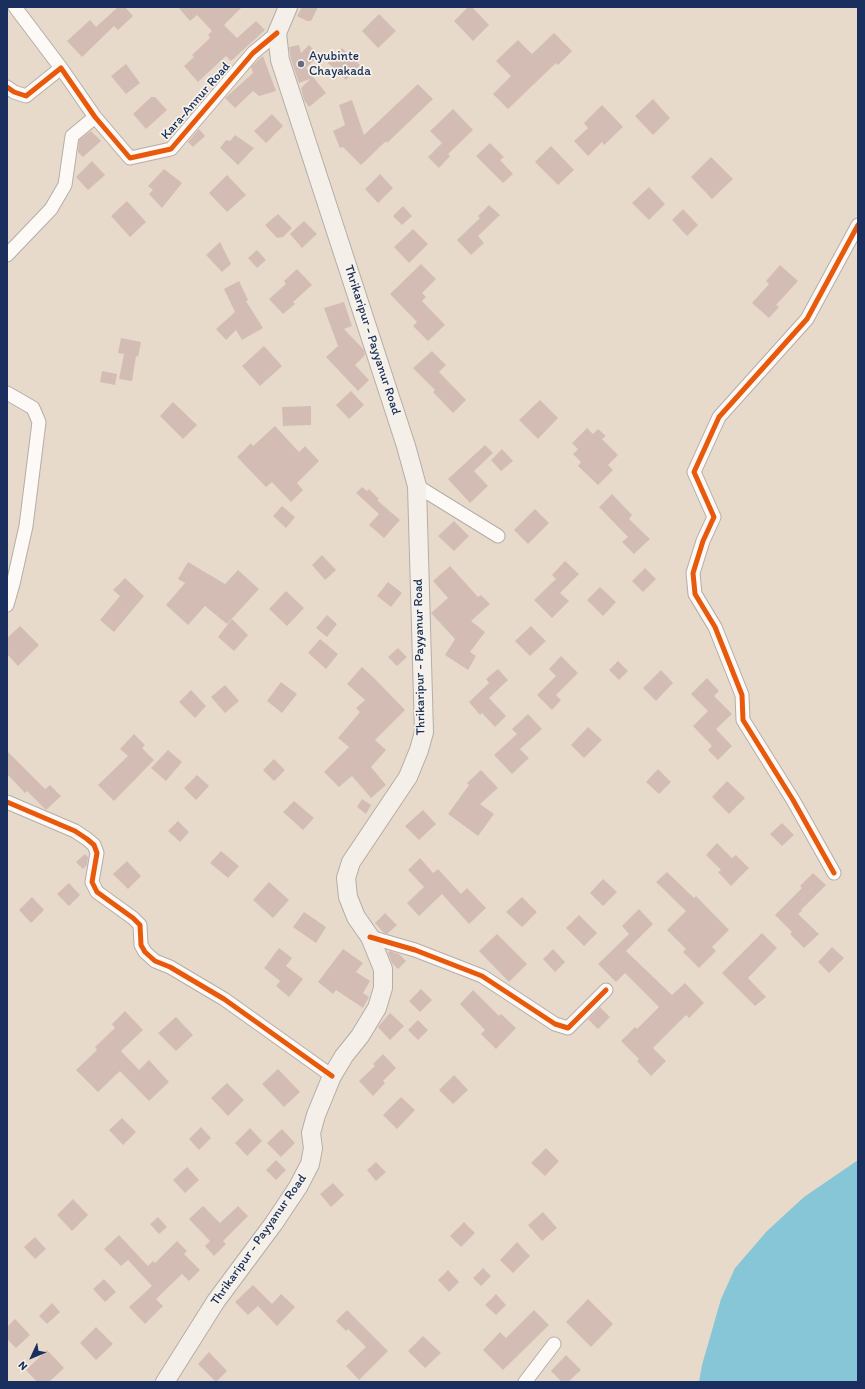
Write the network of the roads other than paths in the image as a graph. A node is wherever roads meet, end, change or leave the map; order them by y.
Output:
1 (15, 7) edge
2 (288, 7) edge
3 (277, 33) junction
4 (61, 68) junction
5 (7, 87) edge
6 (95, 117) junction
7 (858, 225) edge
8 (7, 255) edge
9 (7, 393) edge
10 (417, 486) junction
11 (498, 536) dead end
12 (7, 605) edge
13 (7, 802) edge
14 (834, 873) dead end
15 (370, 937) junction
16 (606, 990) dead end
17 (332, 1076) junction
18 (554, 1344) dead end
19 (165, 1382) edge
20 (525, 1382) edge

1 - 4 street, Kara-Annur Road
2 - 3 main road, Thrikaripur - Payyanur Road
3 - 6 street, Kara-Annur Road
3 - 10 main road, Thrikaripur - Payyanur Road
4 - 5 street
4 - 6 street, Kara-Annur Road
6 - 8 street
7 - 14 street
9 - 12 street
10 - 11 street
10 - 15 main road, Thrikaripur - Payyanur Road
13 - 17 street
15 - 16 street
15 - 17 main road, Thrikaripur - Payyanur Road
17 - 19 main road, Thrikaripur - Payyanur Road
18 - 20 street

